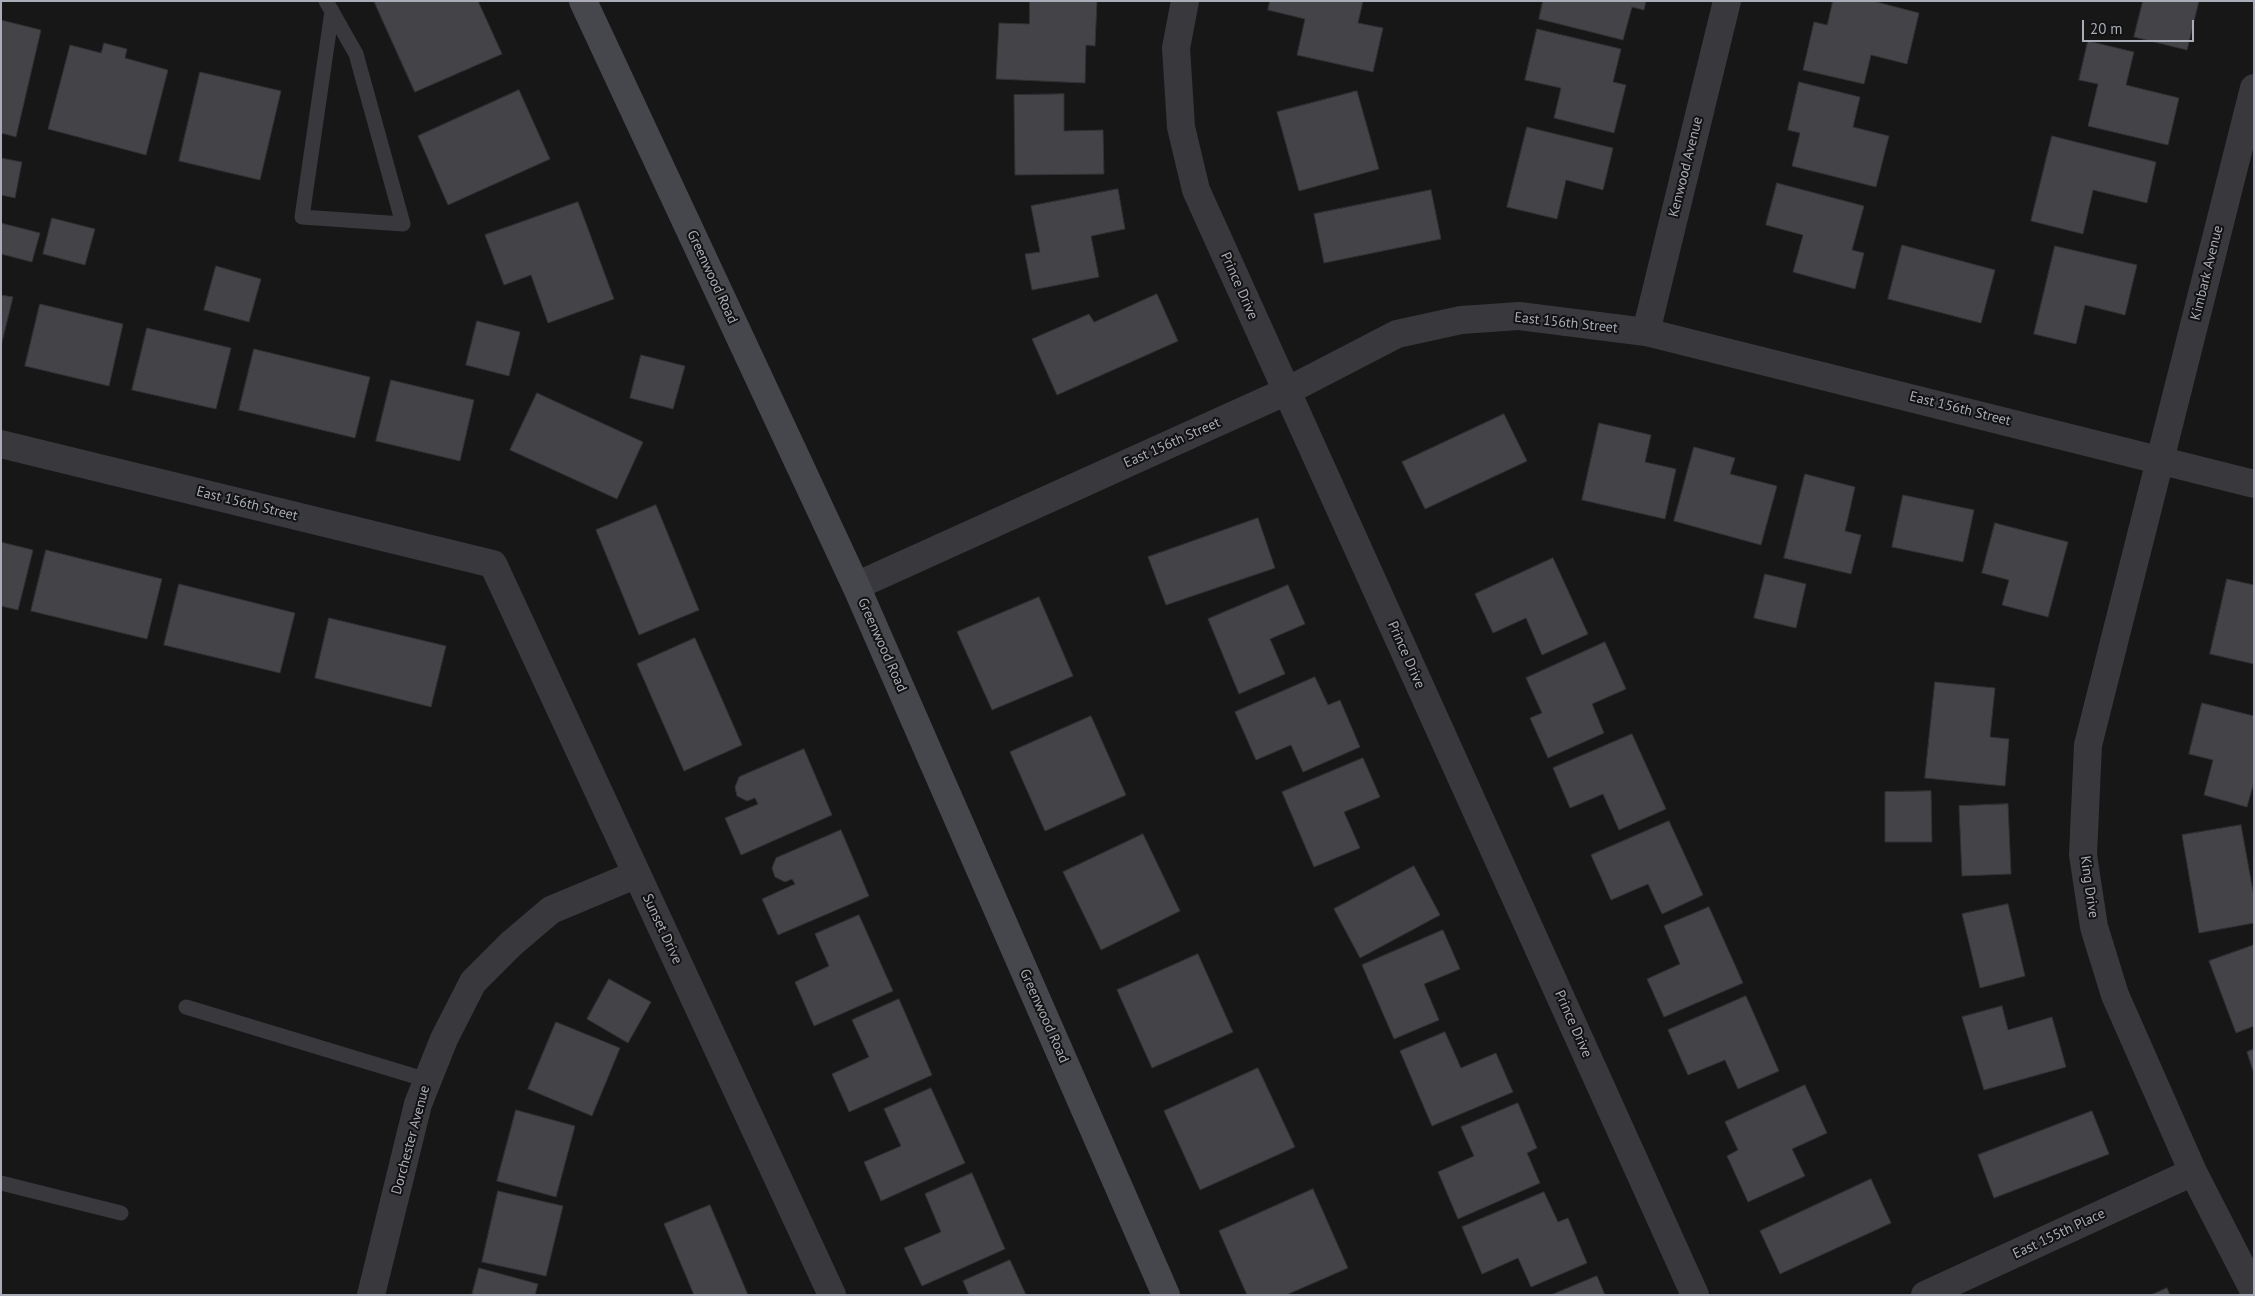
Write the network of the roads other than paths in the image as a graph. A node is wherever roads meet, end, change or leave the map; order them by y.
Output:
1 (582, 1) edge
2 (1185, 1) edge
3 (1726, 1) edge
4 (329, 6) edge
5 (2254, 88) edge
6 (1646, 332) junction
7 (1287, 391) junction
8 (1, 444) edge
9 (2160, 459) junction
10 (2254, 484) edge
11 (493, 564) joint
12 (856, 586) junction
13 (637, 874) junction
14 (186, 1007) dead end
15 (427, 1080) junction
16 (2193, 1172) junction
17 (1, 1183) edge
18 (121, 1213) dead end
19 (2254, 1291) edge
20 (371, 1295) edge
21 (832, 1295) edge
22 (1166, 1295) edge
23 (1696, 1295) edge
24 (1925, 1295) edge

1 - 12 street, Greenwood Road
2 - 7 street, Prince Drive
3 - 6 street, Kenwood Avenue
4 - 4 lane
5 - 9 street, Kimbark Avenue
6 - 7 street, East 156th Street
6 - 9 street, East 156th Street
7 - 12 street, East 156th Street
7 - 23 street, Prince Drive
8 - 11 street, East 156th Street
9 - 10 street, East 156th Street
9 - 16 street, King Drive
11 - 13 street, Sunset Drive
12 - 22 street, Greenwood Road
13 - 15 street, Dorchester Avenue
13 - 21 street, Sunset Drive
14 - 15 lane
15 - 20 street, Dorchester Avenue
16 - 19 street, King Drive
16 - 24 street, East 155th Place
17 - 18 lane

